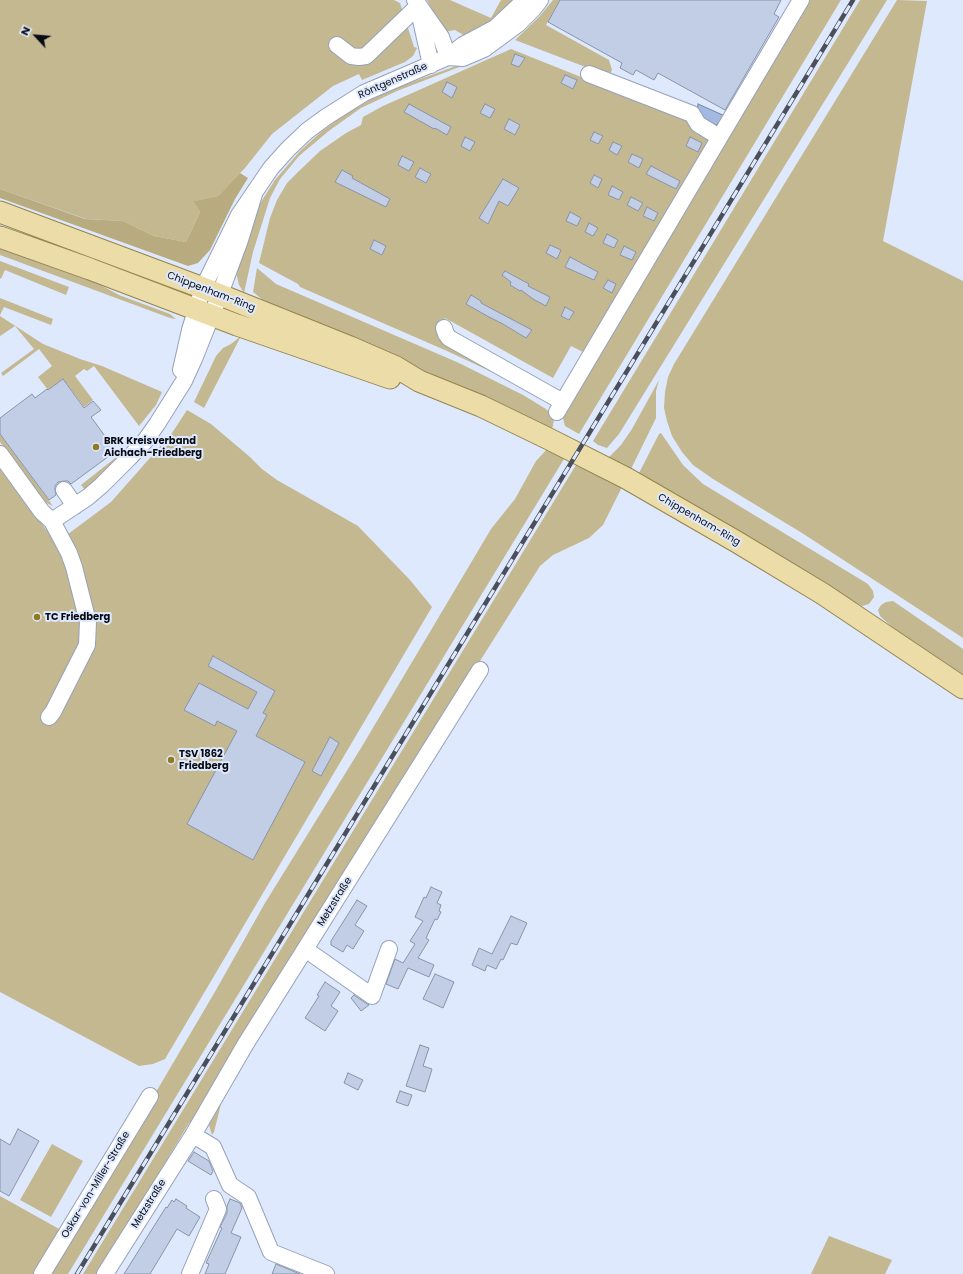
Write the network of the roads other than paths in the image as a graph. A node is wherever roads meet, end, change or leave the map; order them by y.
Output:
1 (525, 0) edge
2 (540, 0) edge
3 (801, 0) edge
4 (417, 3) edge
5 (337, 45) dead end
6 (448, 57) junction
7 (431, 64) junction
8 (589, 74) dead end
9 (719, 137) junction
10 (0, 212) edge
11 (0, 237) edge
12 (211, 291) junction
13 (204, 313) junction
14 (444, 328) dead end
15 (418, 381) junction
16 (0, 454) edge
17 (64, 490) dead end
18 (75, 506) junction
19 (52, 521) junction
20 (480, 670) dead end
21 (963, 688) edge
22 (49, 717) dead end
23 (305, 949) junction
24 (389, 949) dead end
25 (150, 1096) dead end
26 (193, 1135) junction
27 (214, 1200) dead end
28 (42, 1274) edge
29 (105, 1274) edge
30 (190, 1274) edge
31 (326, 1274) edge

1 - 6 street, Röntgenstraße
2 - 6 street, Röntgenstraße
3 - 9 street
4 - 5 street
4 - 6 street
4 - 7 street
6 - 7 street, Röntgenstraße
7 - 12 street, Röntgenstraße
8 - 9 street
9 - 14 street
10 - 12 main road, Chippenham-Ring
11 - 13 main road, Chippenham-Ring
12 - 13 street, Röntgenstraße
12 - 15 main road, Chippenham-Ring
13 - 15 main road, Chippenham-Ring
13 - 18 street, Röntgenstraße
15 - 21 main road, Chippenham-Ring
16 - 19 street
17 - 18 street
18 - 19 street, Röntgenstraße
19 - 22 street
20 - 23 street, Metzstraße
23 - 24 street
23 - 26 street, Metzstraße
25 - 28 street, Oskar-von-Miller-Straße
26 - 29 street, Metzstraße
26 - 31 street
27 - 30 street

